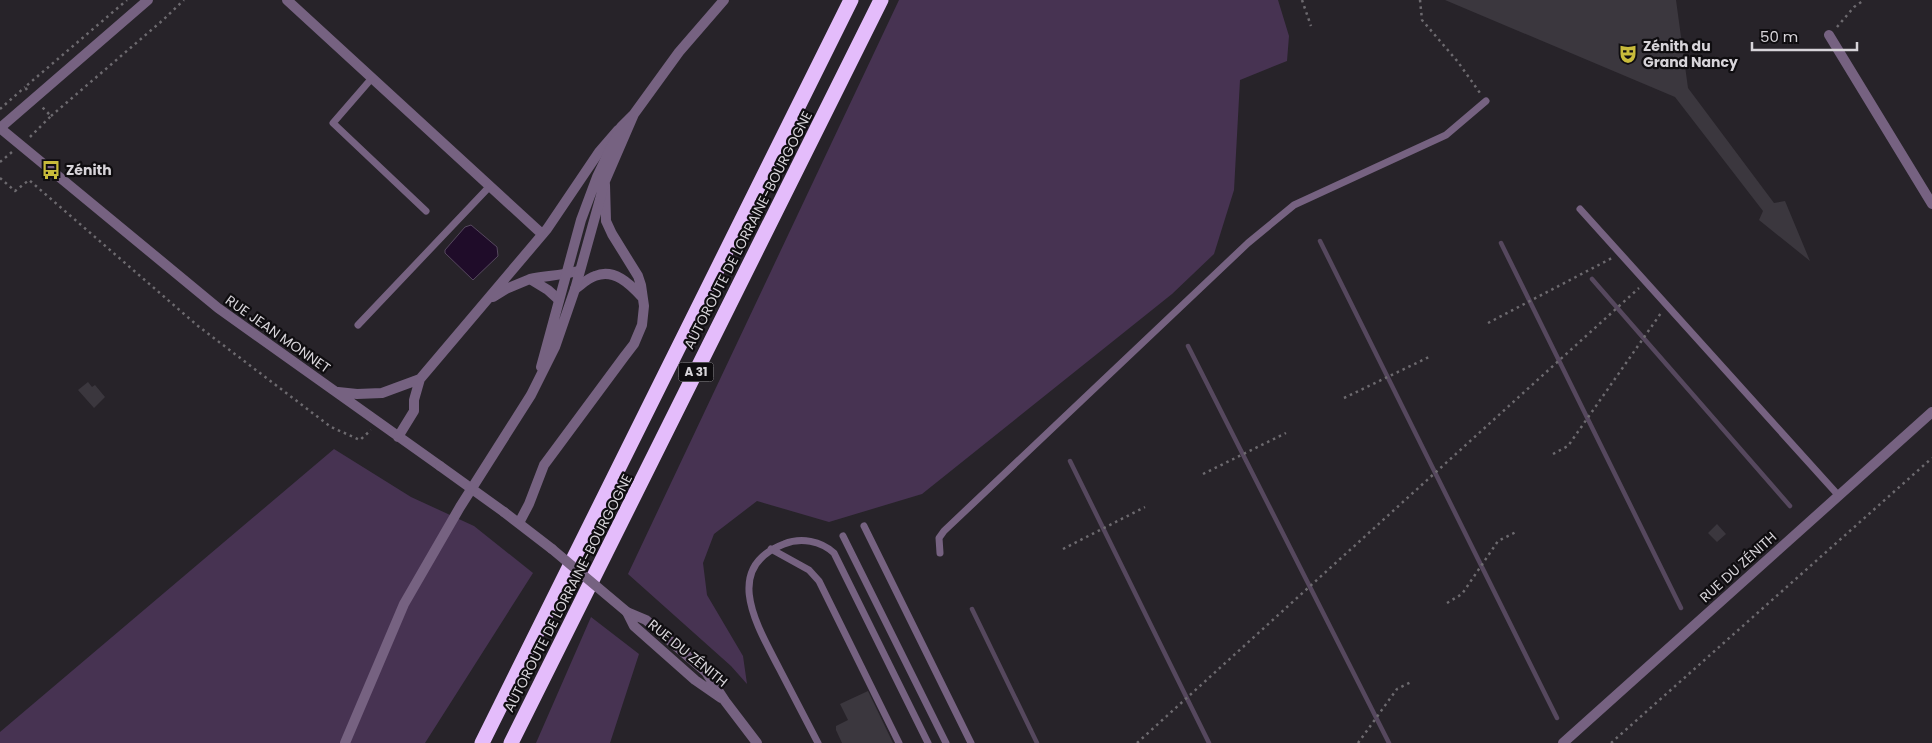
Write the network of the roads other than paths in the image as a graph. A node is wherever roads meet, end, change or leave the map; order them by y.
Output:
1 (148, 0) edge
2 (287, 0) edge
3 (724, 0) edge
4 (851, 0) edge
5 (881, 0) edge
6 (1829, 35) road end
7 (372, 78) junction
8 (1486, 101) road end
9 (634, 114) junction
10 (621, 127) junction
11 (0, 128) edge
12 (605, 181) junction
13 (490, 186) junction
14 (1932, 204) edge
15 (1580, 209) dead end
16 (426, 211) dead end
17 (542, 234) junction
18 (578, 270) junction
19 (566, 274) junction
20 (530, 279) junction
21 (575, 289) junction
22 (642, 297) junction
23 (559, 300) junction
24 (482, 304) junction
25 (358, 325) dead end
26 (420, 379) junction
27 (538, 382) junction
28 (336, 392) junction
29 (1932, 412) edge
30 (398, 436) junction
31 (1839, 496) junction
32 (519, 523) junction
33 (864, 526) dead end
34 (842, 536) dead end
35 (552, 549) joint
36 (771, 549) junction
37 (940, 553) dead end
38 (345, 743) edge
39 (482, 743) edge
40 (511, 743) edge
41 (758, 743) edge
42 (818, 743) edge
43 (899, 743) edge
44 (928, 743) edge
45 (946, 743) edge
46 (971, 743) edge
47 (1563, 743) edge

1 - 11 street
2 - 7 street
3 - 9 street
4 - 39 highway, AUTOROUTE DE LORRAINE-BOURGOGNE / A 31
5 - 40 highway, AUTOROUTE DE LORRAINE-BOURGOGNE / A 31
6 - 14 street
7 - 13 street
7 - 16 lane
8 - 37 lane
9 - 10 street
9 - 12 street
10 - 17 street
10 - 19 street
11 - 28 street, RUE JEAN MONNET
12 - 18 street
12 - 22 street
13 - 17 street
13 - 25 lane
15 - 31 lane
17 - 24 street
18 - 19 street
18 - 21 street
19 - 20 street
19 - 23 street
20 - 23 street
20 - 24 street
21 - 22 street
21 - 27 street
22 - 32 street
23 - 27 street
24 - 26 street
26 - 28 street
26 - 30 street
27 - 38 street
28 - 30 street, RUE JEAN MONNET
29 - 31 street, RUE DU ZÉNITH
30 - 32 street, RUE JEAN MONNET, bridge
31 - 47 street, RUE DU ZÉNITH
32 - 35 street, RUE JEAN MONNET
33 - 46 lane
34 - 45 lane
35 - 41 street, RUE DU ZÉNITH, bridge
36 - 42 lane
36 - 43 lane
36 - 44 lane

